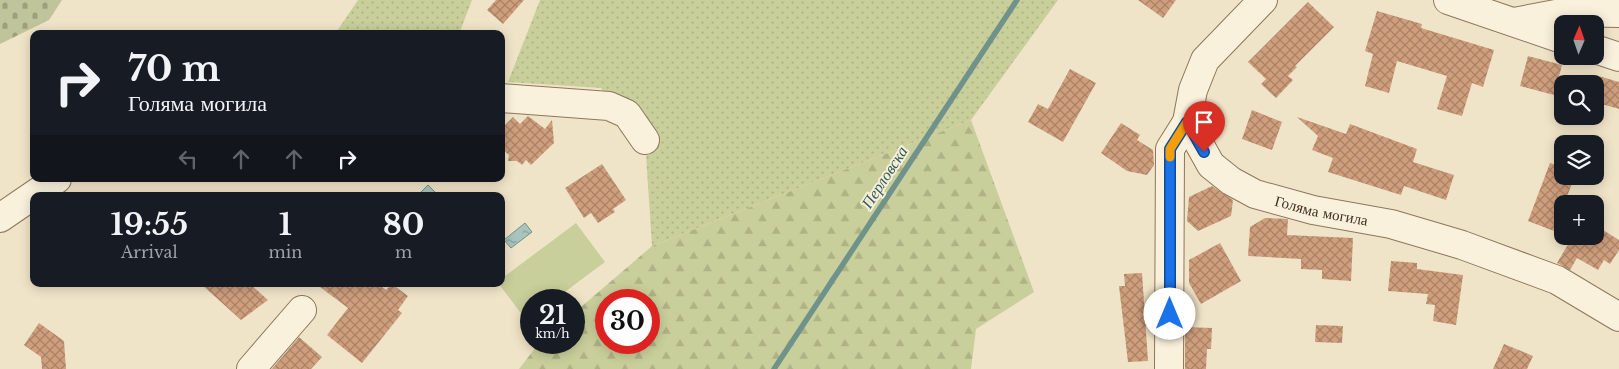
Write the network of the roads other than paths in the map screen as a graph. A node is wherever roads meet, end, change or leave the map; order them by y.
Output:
1 (1263, 0) edge
2 (1448, 0) edge
3 (1619, 13) edge
4 (1510, 23) junction
5 (1554, 37) edge
6 (1604, 52) edge
7 (1619, 56) edge
8 (505, 98) edge
9 (1187, 122) junction
10 (645, 140) dead end
11 (53, 182) edge
12 (38, 192) edge
13 (30, 197) edge
14 (0, 218) edge
15 (302, 310) dead end
16 (1619, 317) edge
17 (251, 369) edge
18 (1170, 369) edge

1 - 9 street
2 - 4 street
3 - 4 street
4 - 5 street
6 - 7 street
8 - 10 street
9 - 16 street, Голяма могила
9 - 18 street
11 - 12 street
13 - 14 street
15 - 17 street

